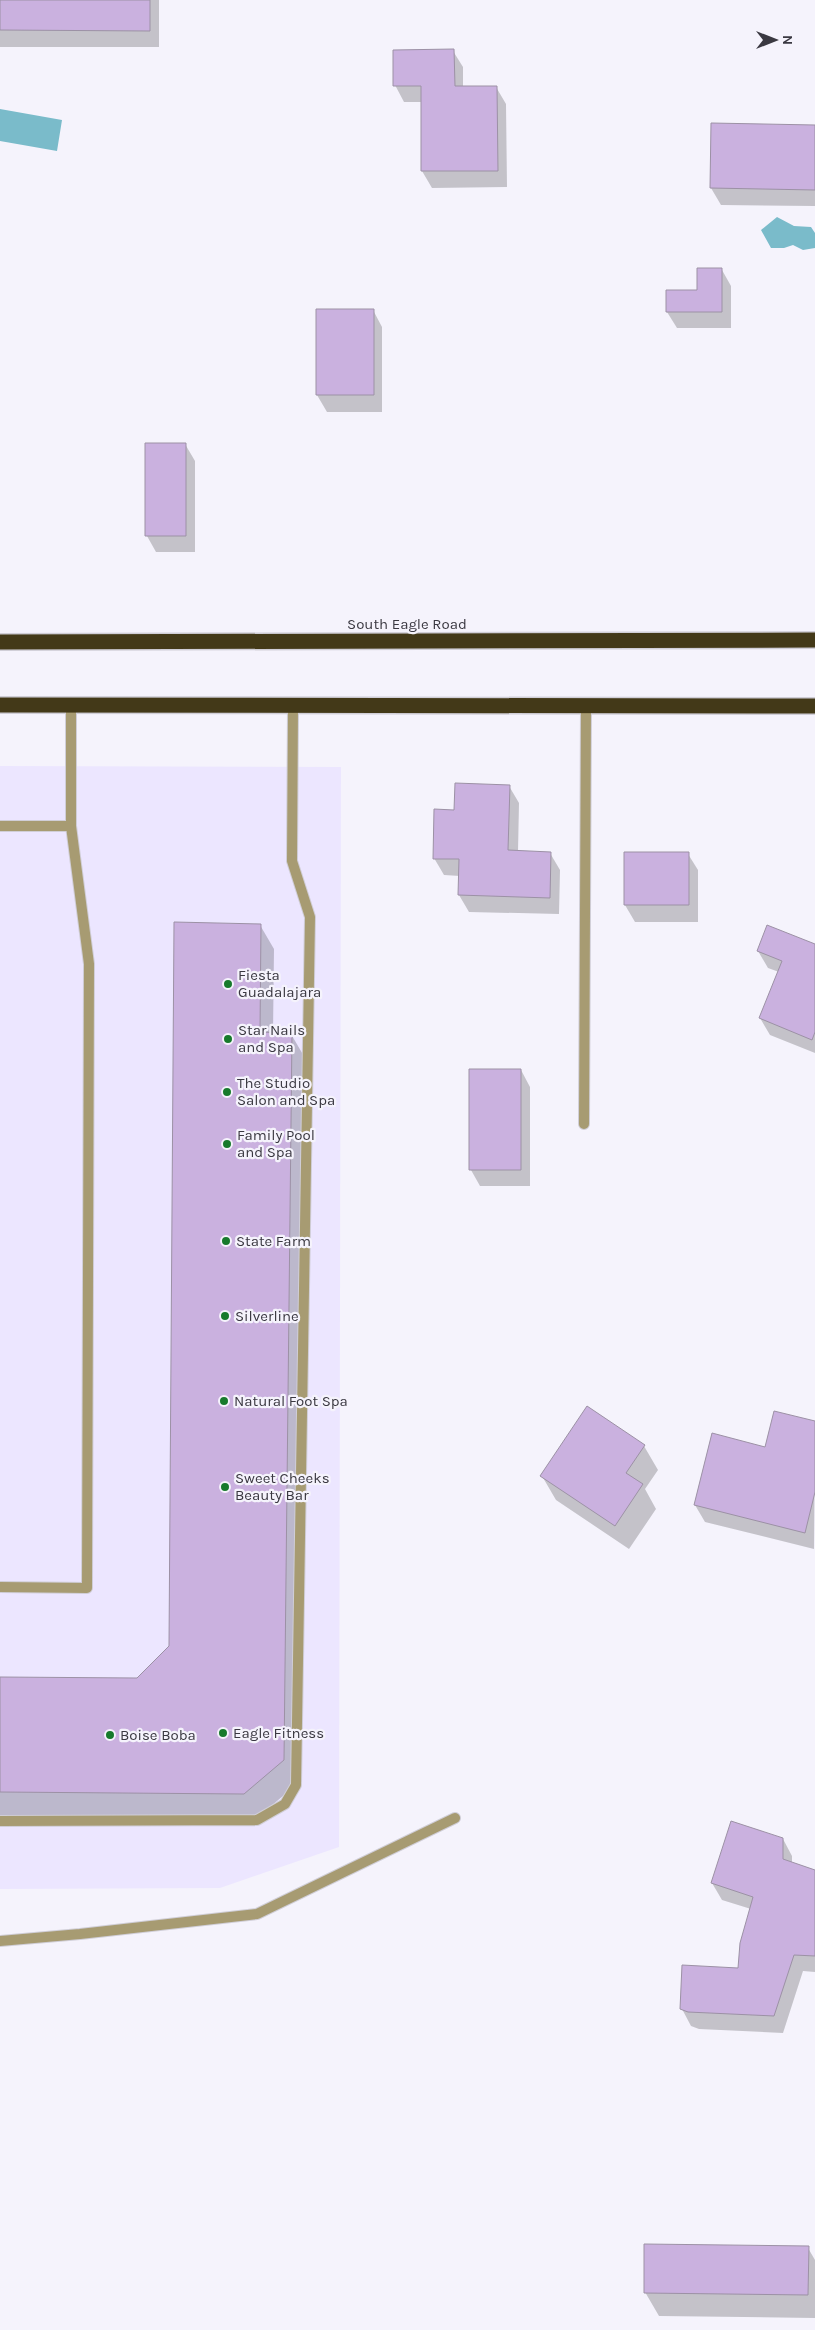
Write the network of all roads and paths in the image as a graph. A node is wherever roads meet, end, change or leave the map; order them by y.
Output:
1 (815, 640) edge
2 (0, 642) edge
3 (0, 705) edge
4 (71, 705) junction
5 (293, 705) junction
6 (586, 705) junction
7 (815, 706) edge
8 (0, 826) edge
9 (71, 826) junction
10 (584, 1124) dead end
11 (0, 1586) edge
12 (454, 1818) dead end
13 (0, 1821) edge
14 (0, 1941) edge

1 - 2 highway, South Eagle Road
3 - 4 highway
4 - 5 highway
4 - 9 lane
5 - 6 highway
5 - 13 lane
6 - 7 highway
6 - 10 lane
8 - 9 lane
9 - 11 lane
12 - 14 lane

